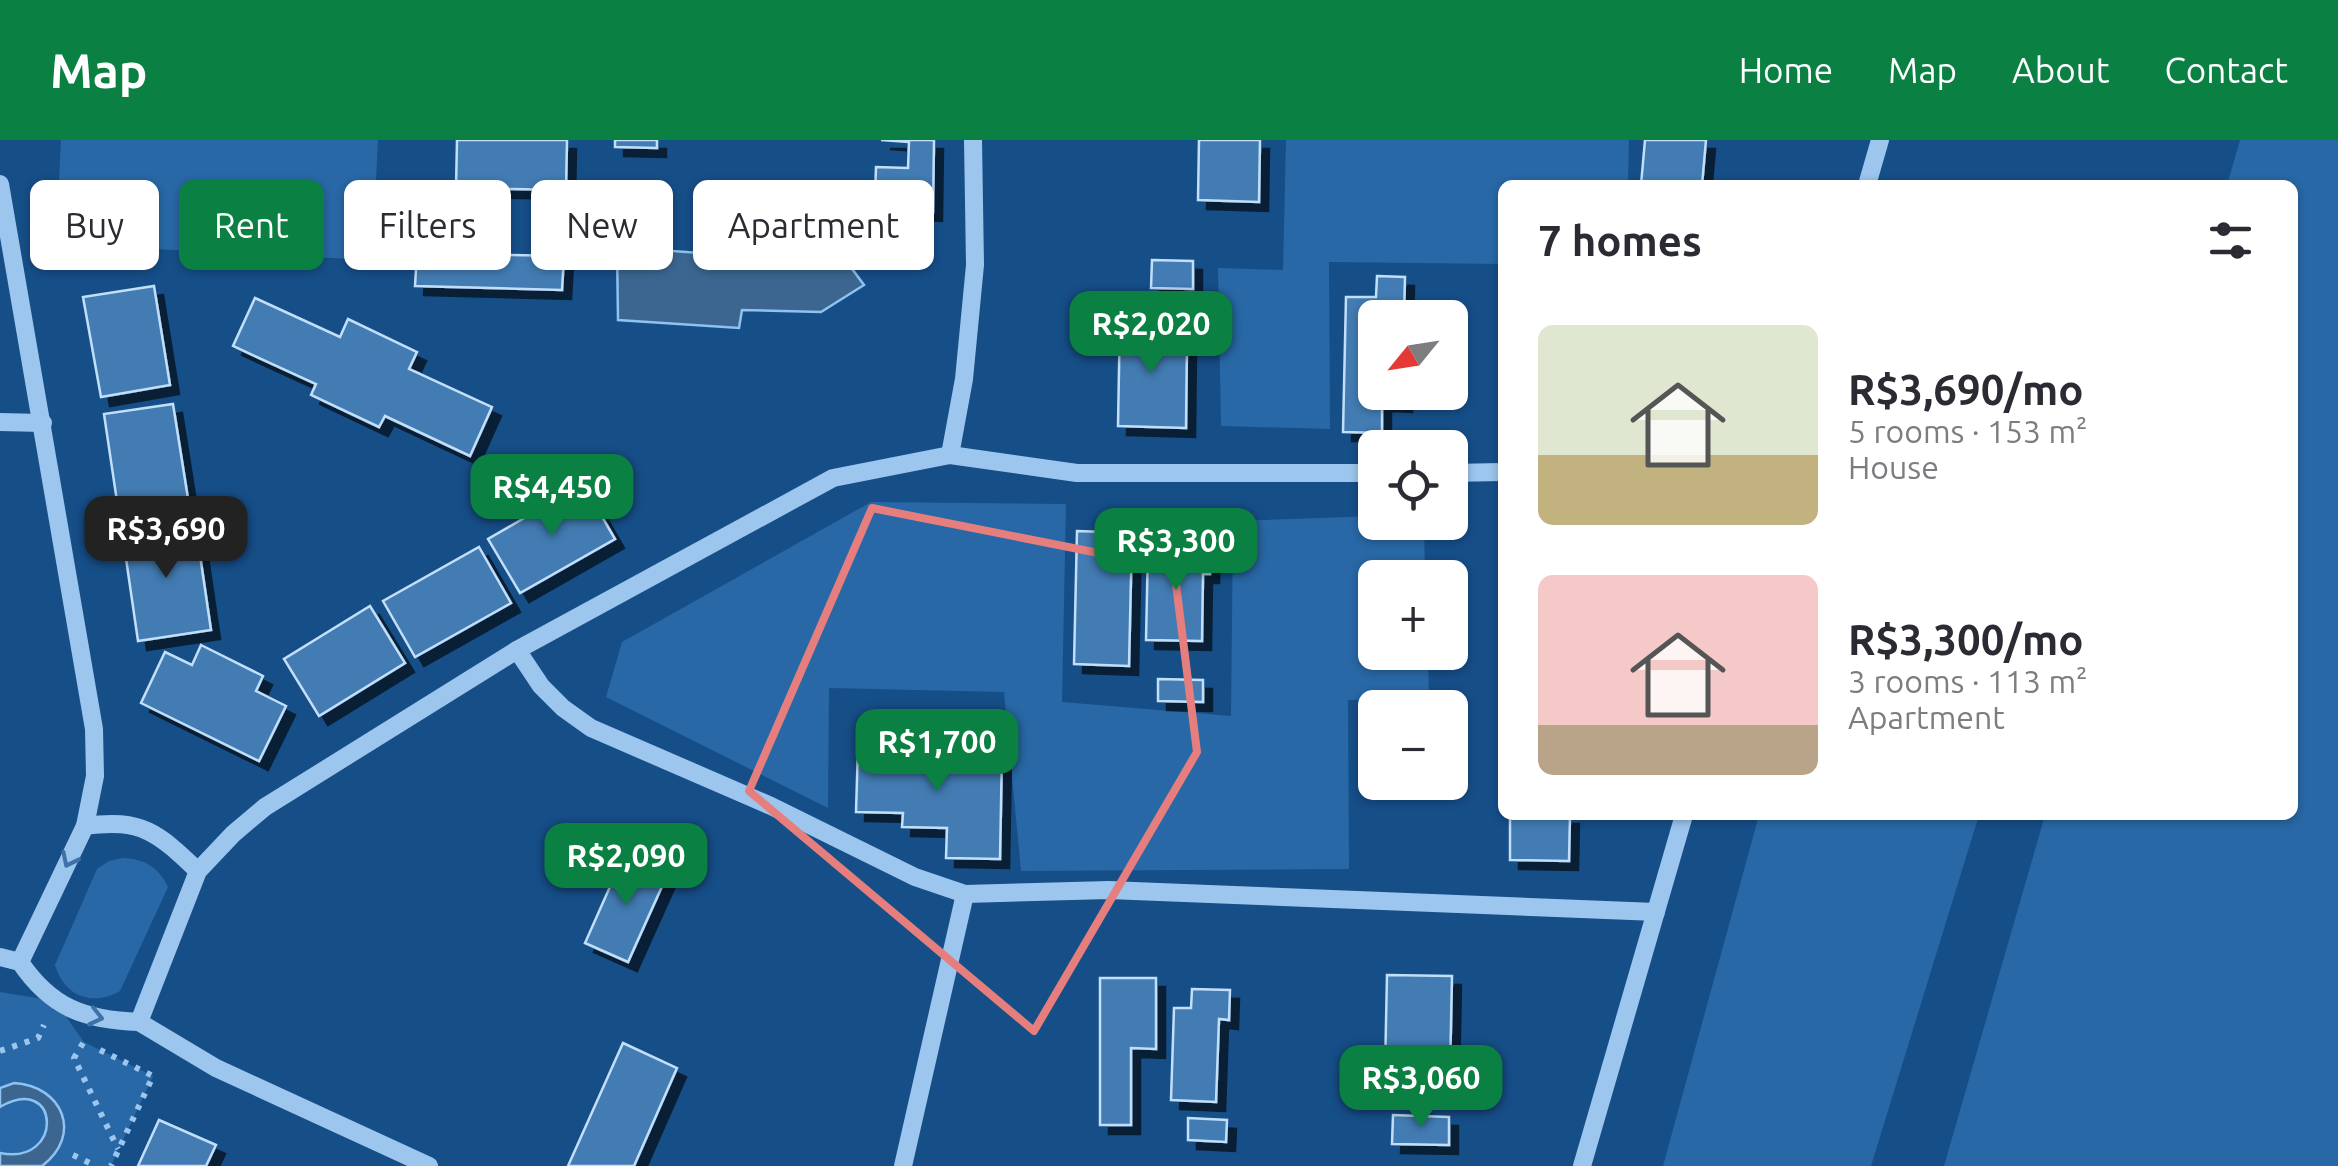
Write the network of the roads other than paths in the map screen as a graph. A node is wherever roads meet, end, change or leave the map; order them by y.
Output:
1 (974, 140) edge
2 (1880, 140) edge
3 (1868, 180) edge
4 (0, 184) edge
5 (0, 422) edge
6 (43, 423) junction
7 (950, 455) junction
8 (1498, 472) edge
9 (1358, 473) edge
10 (1468, 473) edge
11 (517, 650) junction
12 (1683, 820) edge
13 (85, 826) junction
14 (198, 871) junction
15 (965, 894) junction
16 (1656, 912) junction
17 (0, 957) edge
18 (20, 962) junction
19 (139, 1022) junction
20 (429, 1166) edge
21 (903, 1166) edge
22 (1582, 1166) edge

1 - 7 street
2 - 3 street
4 - 6 street
5 - 6 street
6 - 13 street
7 - 9 street
7 - 11 street
8 - 10 street
11 - 14 street
11 - 15 street
12 - 16 street
13 - 14 street
13 -> 18 street
14 - 19 street
15 - 16 street
15 - 21 street
16 - 22 street
17 - 18 street
18 -> 19 street
19 - 20 street

